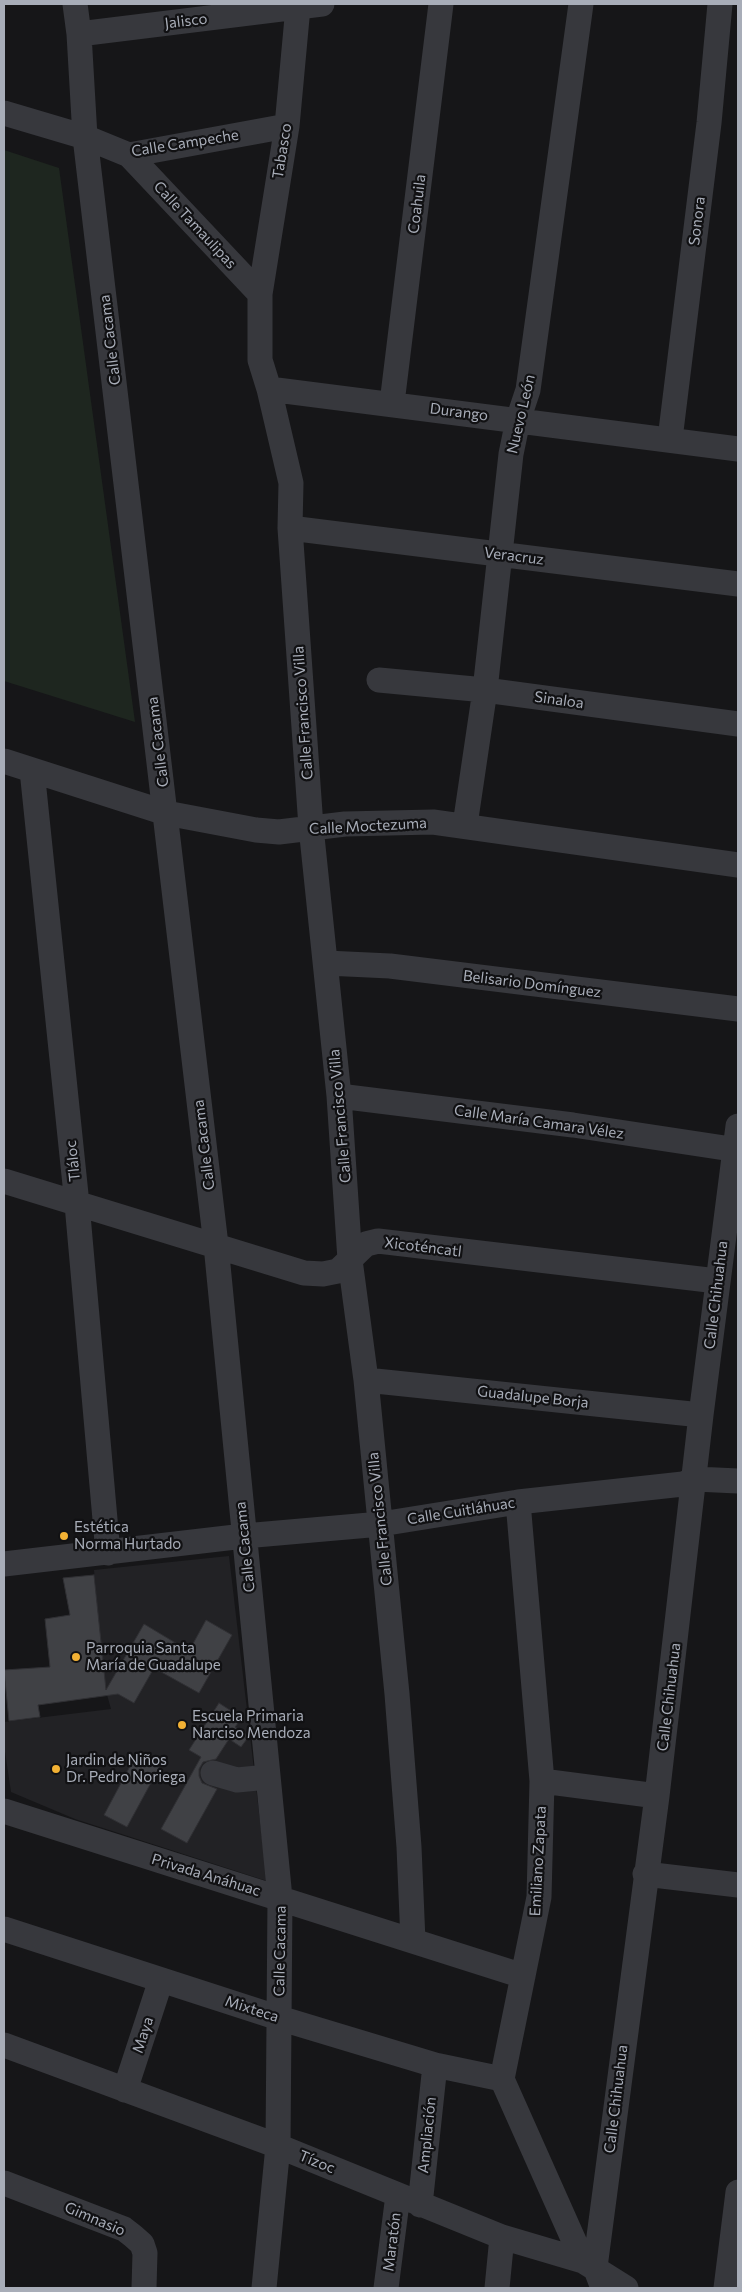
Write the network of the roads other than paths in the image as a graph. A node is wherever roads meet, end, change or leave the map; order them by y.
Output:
1 (75, 4) edge
2 (441, 4) edge
3 (581, 4) edge
4 (720, 4) edge
5 (310, 5) edge
6 (79, 34) junction
7 (4, 113) edge
8 (287, 126) junction
9 (85, 137) junction
10 (129, 155) junction
11 (260, 294) junction
12 (269, 389) junction
13 (392, 404) junction
14 (518, 420) junction
15 (670, 439) junction
16 (738, 449) edge
17 (290, 528) junction
18 (499, 554) junction
19 (738, 584) edge
20 (379, 680) dead end
21 (485, 690) junction
22 (738, 724) edge
23 (4, 761) edge
24 (32, 770) junction
25 (166, 813) junction
26 (465, 825) junction
27 (311, 827) junction
28 (738, 865) edge
29 (326, 963) junction
30 (738, 1009) edge
31 (339, 1096) junction
32 (737, 1142) edge
33 (4, 1181) edge
34 (77, 1204) junction
35 (216, 1245) junction
36 (350, 1260) junction
37 (717, 1281) junction
38 (366, 1380) junction
39 (701, 1415) junction
40 (695, 1478) junction
41 (738, 1481) edge
42 (518, 1502) junction
43 (381, 1524) junction
44 (244, 1536) junction
45 (108, 1553) junction
46 (4, 1564) edge
47 (213, 1774) dead end
48 (268, 1777) junction
49 (542, 1781) junction
50 (657, 1796) junction
51 (4, 1811) edge
52 (645, 1874) junction
53 (738, 1886) edge
54 (280, 1898) junction
55 (4, 1929) edge
56 (413, 1940) junction
57 (523, 1976) junction
58 (161, 1980) junction
59 (279, 2018) junction
60 (4, 2045) edge
61 (435, 2065) junction
62 (502, 2080) junction
63 (125, 2090) junction
64 (278, 2146) junction
65 (4, 2183) edge
66 (738, 2192) edge
67 (409, 2200) junction
68 (502, 2237) junction
69 (594, 2272) edge
70 (144, 2288) edge
71 (264, 2288) edge
72 (386, 2288) edge
73 (497, 2288) edge
74 (626, 2288) edge
75 (726, 2288) edge

1 - 6 street, Calle Cacama
2 - 13 street, Coahuila
3 - 14 street, Nuevo León
4 - 15 street, Sonora
5 - 6 street, Jalisco
5 - 8 street, Tabasco
6 - 9 street, Calle Cacama
7 - 9 street, Calle Campeche
8 - 10 street, Calle Campeche
8 - 11 street, Tabasco
9 - 10 street, Calle Campeche
9 - 25 street, Calle Cacama
10 - 11 street, Calle Tamaulipas
11 - 12 street, Calle Francisco Villa
12 - 13 street, Durango
12 - 17 street, Calle Francisco Villa
13 - 14 street, Durango
14 - 15 street, Durango
14 - 18 street, Nuevo León
15 - 16 street, Durango
17 - 18 street, Veracruz
17 - 27 street, Calle Francisco Villa
18 - 19 street, Veracruz
18 - 21 street, Nuevo León
20 - 21 street, Sinaloa
21 - 22 street, Sinaloa
21 - 26 street, Nuevo León
23 - 24 street, Calle Moctezuma
24 - 25 street, Calle Moctezuma
24 - 34 street, Tláloc
25 - 27 street, Calle Moctezuma
25 - 35 street, Calle Cacama
26 - 27 street, Calle Moctezuma
26 - 28 street, Calle Moctezuma
27 - 29 street, Calle Francisco Villa
29 - 30 street, Belisario Domínguez
29 - 31 street, Calle Francisco Villa
31 - 32 street, Calle María Camara Vélez
31 - 36 street, Calle Francisco Villa
32 - 37 street, Calle Chihuahua
33 - 34 street, Xicoténcatl
34 - 35 street, Xicoténcatl
34 - 45 street, Tláloc
35 - 36 street, Xicoténcatl
35 - 44 street, Calle Cacama
36 - 37 street, Xicoténcatl
36 - 38 street, Calle Francisco Villa
37 - 39 street, Calle Chihuahua
38 - 39 street, Guadalupe Borja
38 - 43 street, Calle Francisco Villa
39 - 40 street, Calle Chihuahua
40 - 41 street, Calle Cuitláhuac
40 - 42 street, Calle Cuitláhuac
40 - 50 street, Calle Chihuahua
42 - 43 street, Calle Cuitláhuac
42 - 49 street, Emiliano Zapata
43 - 44 street, Calle Cuitláhuac
43 - 56 street, Calle Francisco Villa
44 - 45 street, Calle Cuitláhuac
44 - 48 street, Calle Cacama
45 - 46 street, Calle Cuitláhuac
47 - 48 street
48 - 54 street, Calle Cacama
49 - 50 street
49 - 57 street, Emiliano Zapata
50 - 52 street, Calle Chihuahua
51 - 54 street, Privada Anáhuac
52 - 53 street
52 - 69 street, Calle Chihuahua
54 - 56 street, Privada Anáhuac
54 - 59 street, Calle Cacama
55 - 58 street, Mixteca
56 - 57 street, Privada Anáhuac
57 - 62 street, Emiliano Zapata
58 - 59 street, Mixteca
58 - 63 street, Maya
59 - 61 street, Mixteca
59 - 64 street, Calle Cacama
60 - 63 street, Tízoc
61 - 62 street, Mixteca
61 - 67 street, Ampliación
62 - 69 street
63 - 64 street, Tízoc
64 - 67 street, Tízoc
64 - 71 street, Calle Cacama
65 - 70 street, Gimnasio
66 - 75 street
67 - 68 street, Tízoc
67 - 72 street, Maratón
68 - 69 street, Tízoc
68 - 73 street
69 - 74 street, Tízoc

